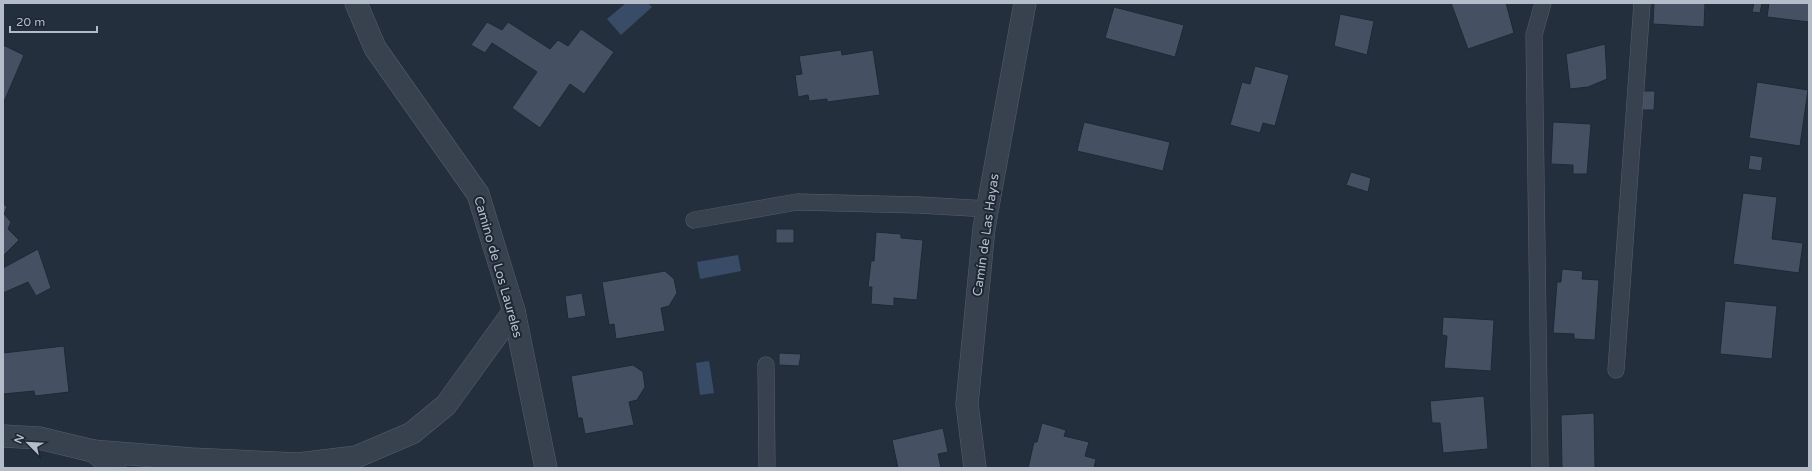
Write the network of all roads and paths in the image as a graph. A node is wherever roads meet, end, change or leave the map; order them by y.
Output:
1 (356, 3) edge
2 (1025, 3) edge
3 (1544, 3) edge
4 (1642, 3) edge
5 (988, 209) junction
6 (694, 220) dead end
7 (514, 311) junction
8 (766, 365) dead end
9 (1616, 370) dead end
10 (3, 436) edge
11 (94, 459) edge
12 (114, 468) edge
13 (546, 468) edge
14 (766, 468) edge
15 (975, 468) edge
16 (1540, 468) edge

1 - 7 street, Camino de Los Laureles
2 - 5 street, Camín de Las Hayas
3 - 16 lane
4 - 9 lane
5 - 6 lane
5 - 15 street, Camín de Las Hayas
7 - 11 street
7 - 13 street, Camino de Los Laureles
8 - 14 lane
10 - 11 street
11 - 12 street

